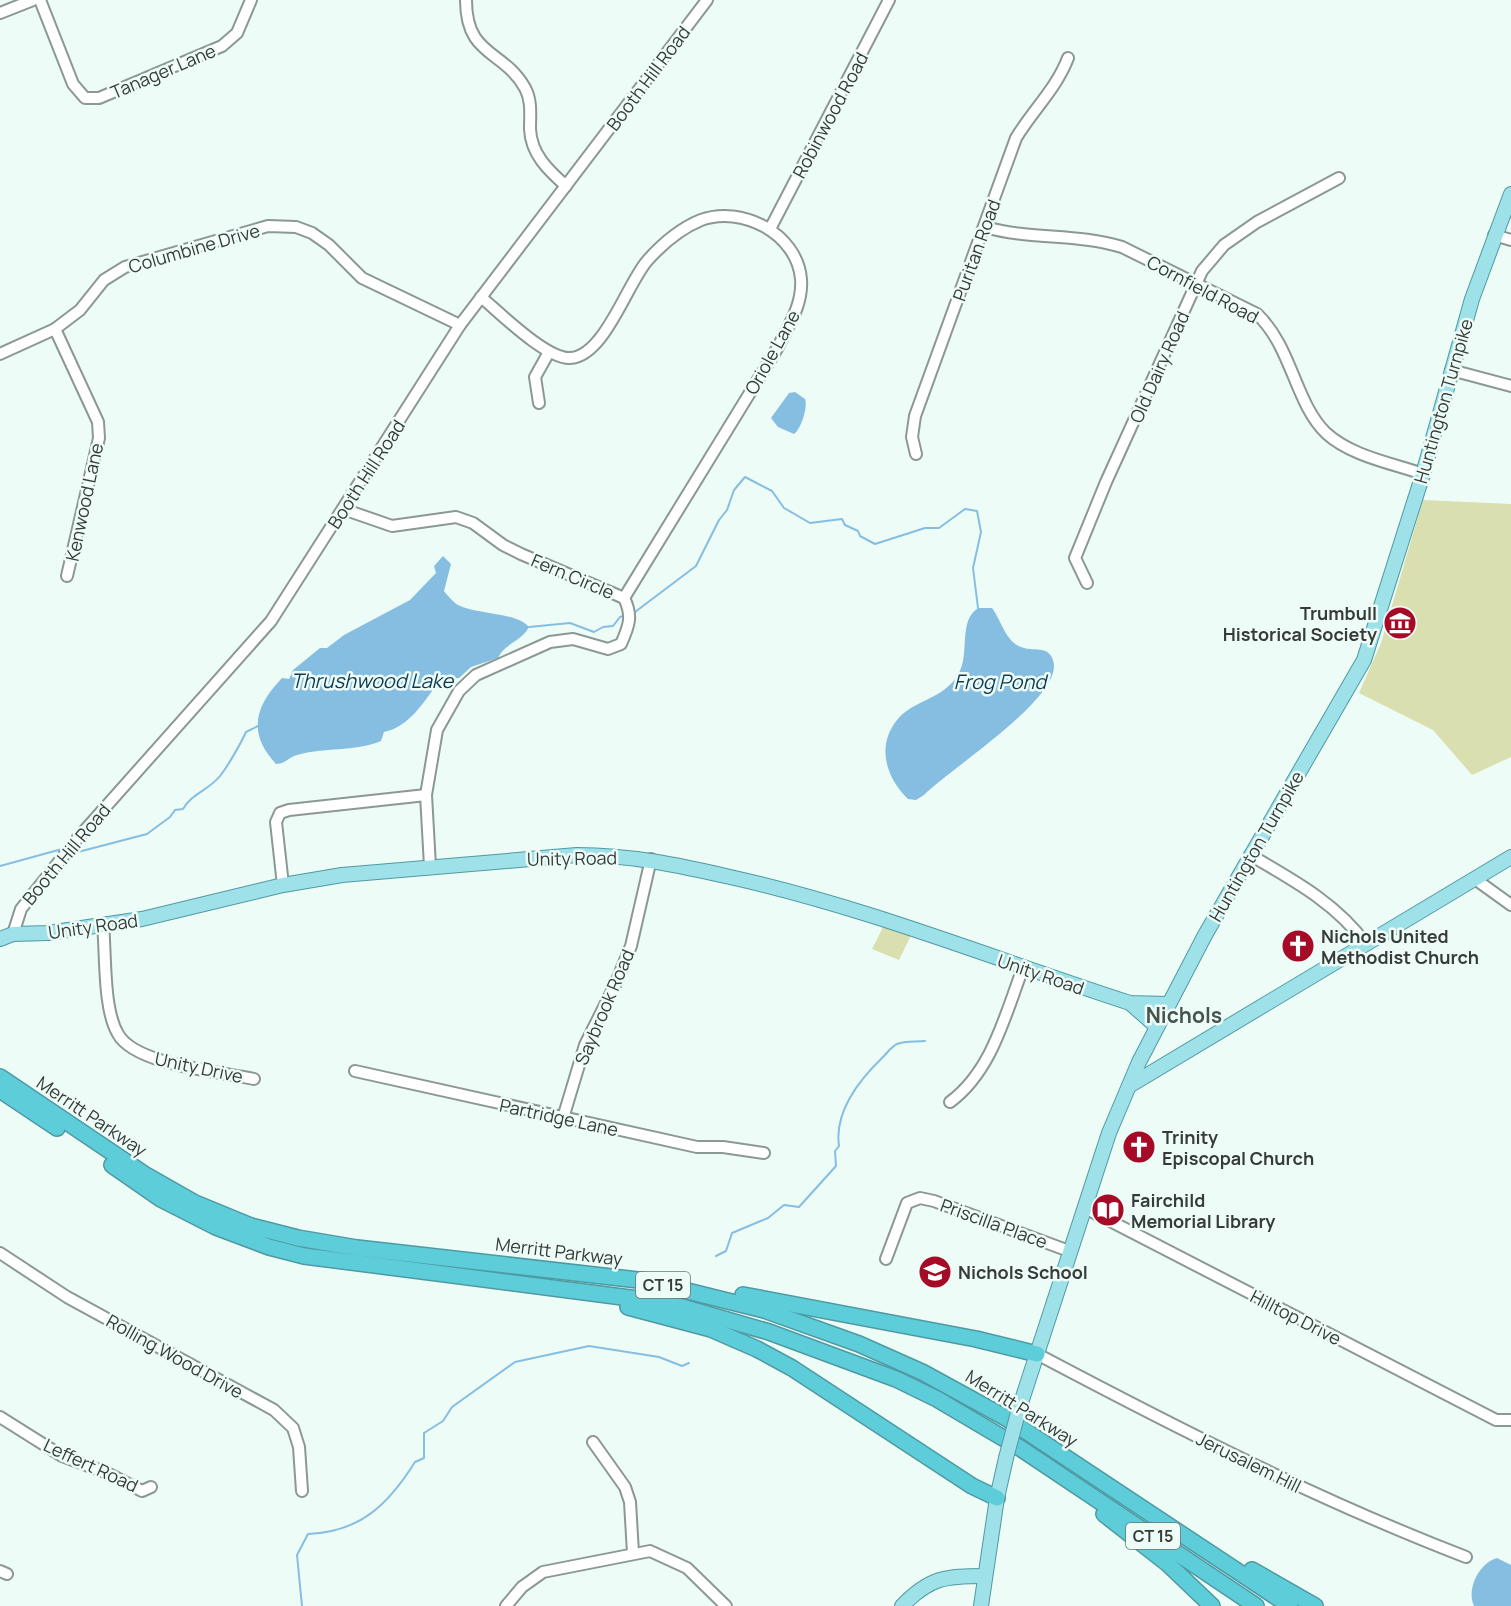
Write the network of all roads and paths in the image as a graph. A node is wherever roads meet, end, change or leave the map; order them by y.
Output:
1 (33, 0) edge
2 (40, 0) edge
3 (251, 0) edge
4 (466, 0) edge
5 (707, 0) edge
6 (889, 0) edge
7 (0, 13) edge
8 (1068, 58) dead end
9 (1339, 178) dead end
10 (566, 186) junction
11 (1511, 194) edge
12 (985, 227) junction
13 (770, 229) junction
14 (1494, 235) junction
15 (1511, 240) edge
16 (1196, 283) junction
17 (481, 297) junction
18 (460, 325) junction
19 (55, 329) junction
20 (549, 352) junction
21 (0, 354) edge
22 (1451, 369) junction
23 (1511, 386) edge
24 (539, 403) dead end
25 (916, 453) dead end
26 (1423, 474) junction
27 (343, 508) junction
28 (67, 576) dead end
29 (1087, 583) dead end
30 (624, 598) junction
31 (426, 795) junction
32 (1250, 855) junction
33 (1511, 857) edge
34 (651, 859) junction
35 (430, 866) junction
36 (1475, 879) junction
37 (283, 885) junction
38 (1511, 905) edge
39 (103, 926) junction
40 (6, 937) edge
41 (1366, 944) junction
42 (1023, 968) junction
43 (1130, 1003) junction
44 (1167, 1004) junction
45 (1156, 1026) junction
46 (355, 1071) dead end
47 (0, 1077) edge
48 (254, 1079) dead end
49 (1129, 1086) junction
50 (0, 1090) edge
51 (950, 1102) dead end
52 (563, 1118) junction
53 (764, 1153) dead end
54 (1085, 1208) junction
55 (1070, 1251) junction
56 (0, 1254) edge
57 (886, 1259) dead end
58 (646, 1281) junction
59 (567, 1291) junction
60 (1037, 1354) junction
61 (0, 1417) edge
62 (1510, 1421) edge
63 (593, 1442) dead end
64 (1049, 1467) junction
65 (1090, 1474) junction
66 (151, 1487) dead end
67 (302, 1491) dead end
68 (997, 1498) junction
69 (633, 1553) junction
70 (1466, 1557) dead end
71 (984, 1576) junction
72 (506, 1606) edge
73 (726, 1606) edge
74 (902, 1606) edge
75 (981, 1606) edge
76 (1212, 1606) edge
77 (1256, 1606) edge
78 (1290, 1606) edge
79 (1315, 1606) edge

1 - 7 street
2 - 3 street, Tanager Lane
4 - 10 street
5 - 10 street, Booth Hill Road
6 - 13 street, Robinwood Road
8 - 12 street, Puritan Road
9 - 16 street, Old Dairy Road
10 - 17 street, Booth Hill Road
11 - 14 main road, Huntington Turnpike
12 - 16 street, Cornfield Road
12 - 25 street, Puritan Road
13 - 20 street, Oriole Lane
13 - 30 street, Oriole Lane
14 - 15 street
14 - 22 main road, Huntington Turnpike
16 - 26 street, Cornfield Road
16 - 29 street, Old Dairy Road
17 - 18 street, Booth Hill Road
17 - 20 street
18 - 19 street, Columbine Drive
18 - 27 street, Booth Hill Road
19 - 21 street, Columbine Drive
19 - 28 street, Kenwood Lane
20 - 24 street
22 - 23 street
22 - 26 main road, Huntington Turnpike
26 - 32 main road, Huntington Turnpike
27 - 30 street, Fern Circle
27 - 40 street, Booth Hill Road
30 - 31 street, Fern Circle
31 - 35 street, Fern Circle
31 - 37 street
32 - 41 street
32 - 44 main road, Huntington Turnpike
33 - 36 main road
34 - 35 main road, Unity Road
34 - 42 main road, Unity Road
34 - 52 street, Saybrook Road
35 - 37 main road, Unity Road
36 - 38 street
36 - 41 main road
37 - 39 main road, Unity Road
39 - 40 main road, Unity Road
39 - 48 street, Unity Drive
41 - 49 main road
42 - 43 main road, Unity Road
42 - 51 street
43 - 44 main road, Unity Road
43 - 45 main road, Unity Road
44 - 45 main road, Huntington Turnpike
45 - 49 main road, Huntington Turnpike
46 - 52 street, Partridge Lane
47 - 58 highway, Merritt Parkway / CT 15
49 - 54 main road, Huntington Turnpike
50 - 59 highway, Merritt Parkway / CT 15
52 - 53 street, Partridge Lane
54 - 55 main road, Huntington Turnpike
54 - 62 street, Hilltop Drive
55 - 57 street, Priscilla Place
55 - 60 main road, Huntington Turnpike
56 - 67 street, Rolling Wood Drive
58 - 60 highway
58 - 65 highway, Merritt Parkway / CT 15
59 - 64 highway, Merritt Parkway / CT 15
59 - 68 highway
60 - 68 main road, Huntington Turnpike, bridge
60 - 70 street, Jerusalem Hill
61 - 66 street, Leffert Road
63 - 69 street
64 - 76 highway
64 - 77 highway, Merritt Parkway / CT 15
65 - 78 highway, Merritt Parkway / CT 15
65 - 79 highway
68 - 71 main road, Huntington Turnpike
69 - 72 street
69 - 73 street
71 - 74 main road
71 - 75 main road, Huntington Turnpike

